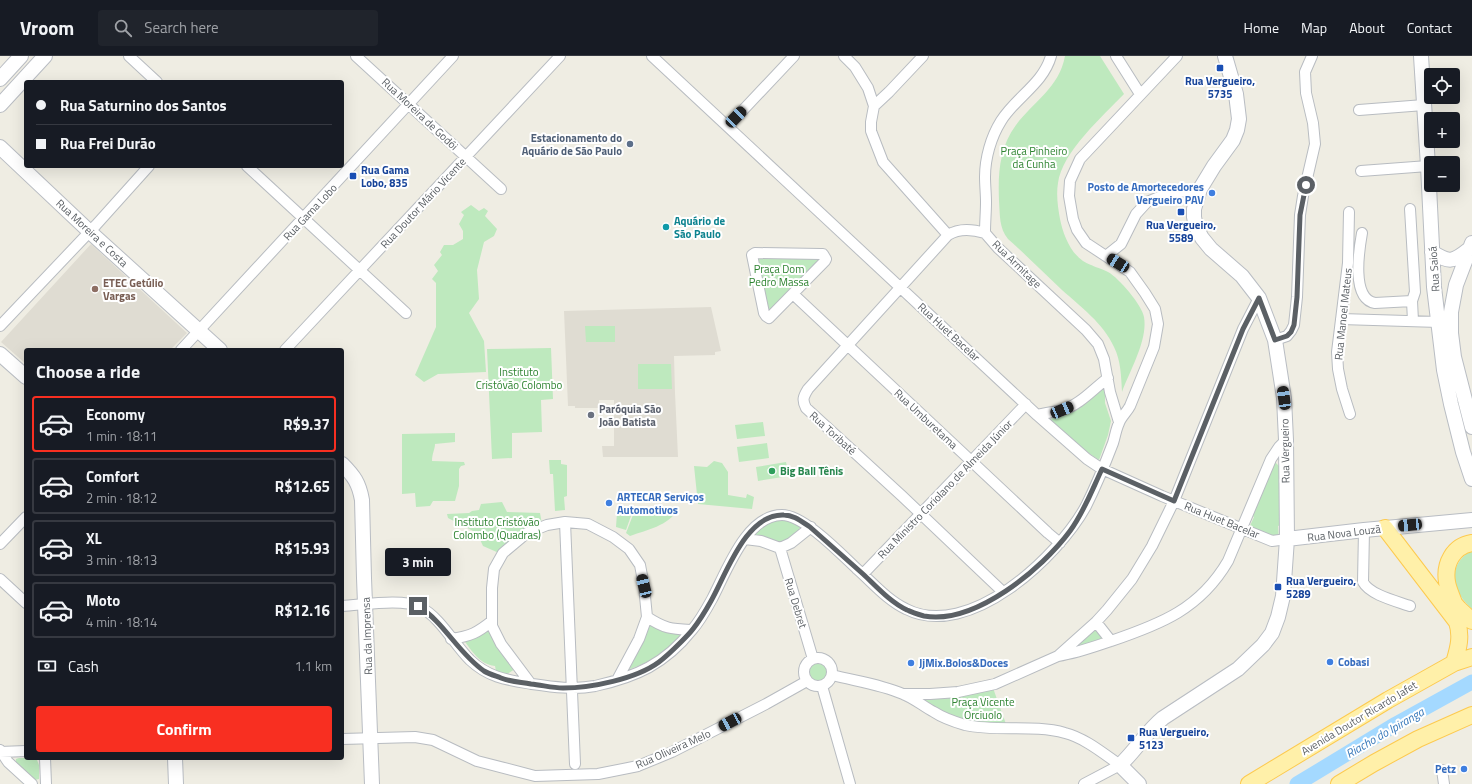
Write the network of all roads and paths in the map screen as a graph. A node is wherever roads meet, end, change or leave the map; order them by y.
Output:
1 (21, 56) edge
2 (45, 56) edge
3 (129, 56) edge
4 (356, 56) edge
5 (453, 56) edge
6 (560, 56) edge
7 (652, 56) edge
8 (794, 56) edge
9 (844, 56) edge
10 (923, 56) edge
11 (1052, 56) edge
12 (1116, 56) edge
13 (1177, 56) edge
14 (1225, 56) edge
15 (1312, 56) edge
16 (1421, 56) edge
17 (0, 79) edge
18 (155, 80) edge
19 (1140, 94) junction
20 (409, 104) junction
21 (0, 105) edge
22 (1424, 105) junction
23 (874, 106) junction
24 (1360, 110) dead end
25 (728, 126) junction
26 (0, 146) edge
27 (1427, 156) edge
28 (466, 157) junction
29 (1424, 166) edge
30 (146, 168) edge
31 (249, 168) edge
32 (1361, 171) dead end
33 (1200, 188) junction
34 (500, 189) dead end
35 (1429, 192) edge
36 (1410, 209) dead end
37 (1349, 212) dead end
38 (304, 219) junction
39 (90, 232) junction
40 (985, 233) junction
41 (1362, 233) dead end
42 (948, 235) junction
43 (1470, 246) edge
44 (1432, 252) junction
45 (1106, 256) junction
46 (360, 270) junction
47 (1456, 285) junction
48 (900, 287) junction
49 (1434, 287) junction
50 (793, 294) junction
51 (1259, 298) junction
52 (1412, 301) junction
53 (406, 313) dead end
54 (1341, 319) junction
55 (1413, 321) junction
56 (1439, 322) junction
57 (0, 326) edge
58 (199, 331) junction
59 (1275, 340) junction
60 (847, 346) junction
61 (183, 348) edge
62 (218, 348) edge
63 (288, 348) edge
64 (0, 354) edge
65 (24, 375) edge
66 (1108, 378) junction
67 (1026, 404) junction
68 (1350, 414) dead end
69 (1037, 415) junction
70 (1119, 422) junction
71 (1472, 427) edge
72 (1286, 440) junction
73 (972, 461) junction
74 (344, 466) edge
75 (1102, 469) junction
76 (1472, 479) edge
77 (1174, 501) junction
78 (920, 514) junction
79 (24, 519) edge
80 (1472, 520) edge
81 (565, 522) junction
82 (810, 527) junction
83 (1390, 527) junction
84 (1242, 528) junction
85 (1364, 530) junction
86 (745, 539) junction
87 (1287, 539) junction
88 (1060, 543) junction
89 (1472, 543) edge
90 (0, 544) edge
91 (780, 548) junction
92 (863, 574) junction
93 (0, 579) edge
94 (1003, 592) junction
95 (24, 601) edge
96 (1454, 603) junction
97 (366, 605) junction
98 (344, 606) edge
99 (1410, 606) dead end
100 (647, 617) junction
101 (492, 620) junction
102 (1472, 621) edge
103 (1096, 622) junction
104 (692, 630) junction
105 (451, 639) junction
106 (1111, 641) junction
107 (1058, 656) junction
108 (1472, 657) edge
109 (813, 658) junction
110 (1454, 663) junction
111 (832, 675) junction
112 (617, 680) junction
113 (807, 681) junction
114 (531, 684) junction
115 (822, 686) junction
116 (572, 688) junction
117 (904, 694) junction
118 (1472, 715) edge
119 (370, 738) junction
120 (344, 740) edge
121 (24, 751) edge
122 (1, 752) edge
123 (45, 760) edge
124 (175, 760) edge
125 (575, 764) dead end
126 (1120, 765) junction
127 (1442, 770) dead end
128 (32, 784) edge
129 (46, 784) edge
130 (176, 784) edge
131 (372, 784) edge
132 (850, 784) edge
133 (1084, 784) edge
134 (1139, 784) edge
135 (1249, 784) edge
136 (1338, 784) edge
137 (1444, 784) edge

1 - 17 street
2 - 21 street
3 - 18 street
4 - 20 street, Rua Moreira de Godói
5 - 20 street, Rua Gama Lobo
6 - 28 street, Rua Doutor Mário Vicente
7 - 25 street, Rua Huet Bacelar
8 - 25 street
9 - 23 street
10 - 23 street
11 - 40 street, Rua Armitage
12 - 19 street
13 - 19 street
14 - 33 street, Rua Vergueiro
15 - 59 street
16 - 22 street, Rua Saioá
19 - 45 street
20 - 28 street, Rua Moreira de Godói
20 - 38 street, Rua Gama Lobo
22 - 24 street
22 - 27 street, Rua Saioá
23 - 42 street
25 - 48 street, Rua Huet Bacelar
26 - 39 street, Rua Moreira e Costa
28 - 34 street, Rua Moreira de Godói
28 - 46 street, Rua Doutor Mário Vicente
29 - 32 street
30 - 39 street
31 - 38 street
33 - 45 street
33 - 51 street, Rua Vergueiro
35 - 44 street, Rua Saioá
36 - 52 street
37 - 54 street, Rua Manoel Mateus
38 - 46 street
38 - 58 street, Rua Gama Lobo
39 - 57 street
39 - 58 street, Rua Moreira e Costa
40 - 42 street
40 - 66 street, Rua Armitage
41 - 52 street
42 - 48 street, Rua Toribaté
43 - 44 street
43 - 47 street
44 - 49 street, Rua Saioá
45 - 70 street
46 - 53 street
46 - 63 street, Rua Doutor Mário Vicente
47 - 49 street
47 - 71 street
48 - 60 street, Rua Toribaté
48 - 67 street, Rua Huet Bacelar
49 - 56 street, Rua Saioá
50 - 50 street
50 - 60 street, Rua Umburetama
51 - 59 street, Rua Vergueiro
51 - 77 street
52 - 55 street
54 - 55 street
54 - 68 street, Rua Manoel Mateus
55 - 56 street
56 - 76 street, Rua Saioá
58 - 61 street, Rua Gama Lobo
58 - 62 street, Rua Moreira e Costa
59 - 72 street, Rua Vergueiro
60 - 73 street, Rua Umburetama
60 - 78 street, Rua Toribaté
64 - 65 street
66 - 69 street
66 - 70 street, Rua Armitage
67 - 69 street, Rua Huet Bacelar
67 - 73 street, Rua Ministro Coriolano de Almeida Júnior
69 - 75 street, Rua Huet Bacelar
70 - 75 street
72 - 84 street
72 - 87 street, Rua Vergueiro
73 - 78 street, Rua Ministro Coriolano de Almeida Júnior
73 - 88 street, Rua Umburetama
74 - 97 street, Rua da Imprensa
75 - 77 street, Rua Huet Bacelar
75 - 88 street
77 - 84 street, Rua Huet Bacelar
77 - 103 street
78 - 92 street, Rua Ministro Coriolano de Almeida Júnior
78 - 94 street, Rua Toribaté
79 - 90 street
80 - 83 street, Rua Nova Louzã
81 - 100 street
81 - 101 street
81 - 116 street
82 - 86 street
82 - 91 street
82 - 92 street
83 - 85 street, Rua Nova Louzã
83 - 96 main road
83 - 110 main road
84 - 87 street, Rua Huet Bacelar
84 - 106 street
85 - 87 street, Rua Nova Louzã
85 - 99 street
86 - 91 street
86 - 104 street
87 - 126 street, Rua Vergueiro
88 - 94 street
89 - 96 main road
91 - 109 street, Rua Debret
92 - 94 street
93 - 95 street
96 - 102 main road
97 - 98 street
97 - 105 street
97 - 119 street, Rua da Imprensa
100 - 104 street
100 - 112 street
101 - 105 street
101 - 114 street
103 - 106 street
103 - 107 street
104 - 112 street
105 - 114 street
106 - 107 street
107 - 117 street
108 - 110 main road, Avenida Doutor Ricardo Jafet
109 - 111 street
109 - 113 street
110 - 135 main road, Avenida Doutor Ricardo Jafet
111 - 115 street
111 - 117 street
112 - 116 street
113 - 115 street
113 - 119 street, Rua Oliveira Melo
114 - 116 street
115 - 132 street
116 - 125 street
117 - 126 street
118 - 136 main road
119 - 120 street, Rua Oliveira Melo
119 - 131 street, Rua da Imprensa
121 - 122 street
122 - 128 street
123 - 129 street
124 - 130 street
126 - 133 street
126 - 134 street
127 - 137 street

